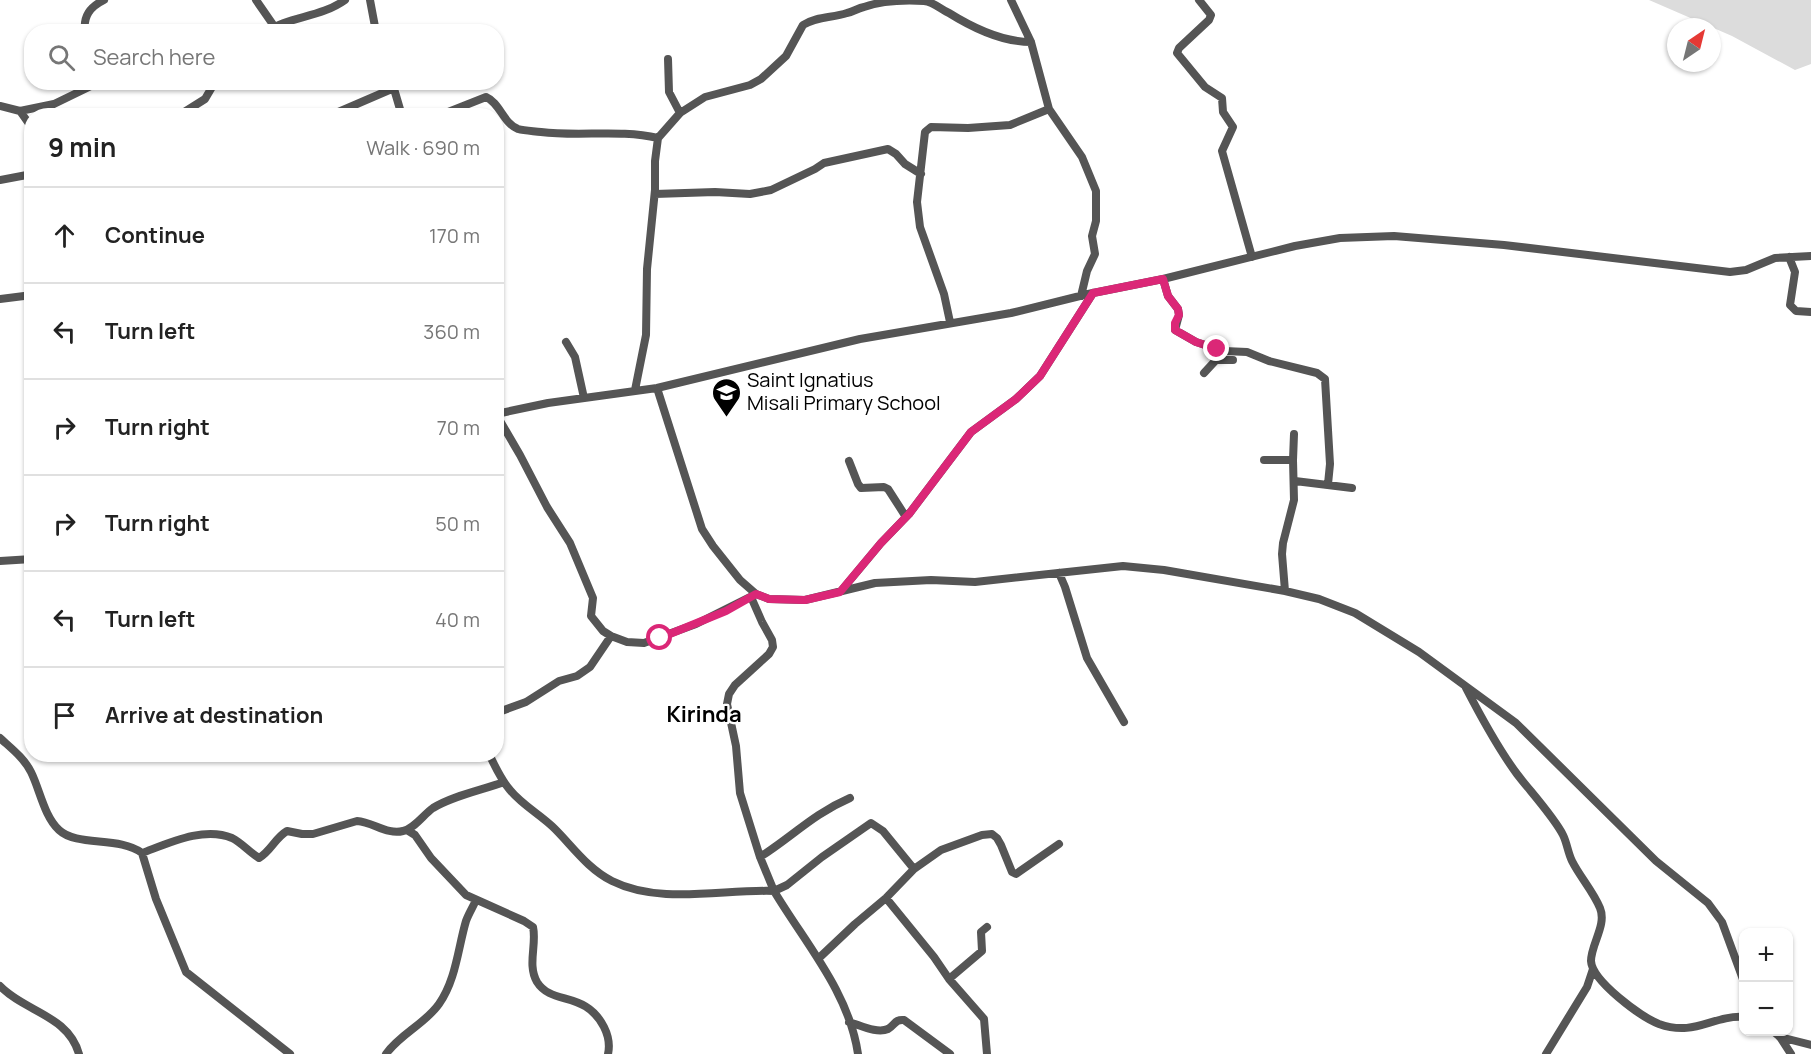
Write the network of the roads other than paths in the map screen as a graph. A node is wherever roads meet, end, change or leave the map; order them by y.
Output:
1 (104, 0) edge
2 (256, 0) edge
3 (345, 0) edge
4 (370, 0) edge
5 (1011, 0) edge
6 (1199, 0) edge
7 (84, 24) edge
8 (273, 24) edge
9 (281, 24) edge
10 (374, 24) edge
11 (1031, 42) junction
12 (669, 58) dead end
13 (84, 90) edge
14 (211, 90) edge
15 (383, 90) edge
16 (394, 90) edge
17 (0, 106) edge
18 (32, 108) edge
19 (193, 108) edge
20 (346, 108) edge
21 (400, 108) edge
22 (460, 108) edge
23 (499, 108) edge
24 (1049, 109) junction
25 (24, 110) edge
26 (20, 111) junction
27 (680, 113) junction
28 (504, 115) edge
29 (24, 117) edge
30 (658, 138) junction
31 (921, 174) junction
32 (24, 176) edge
33 (0, 180) edge
34 (655, 194) junction
35 (1811, 256) edge
36 (1252, 257) junction
37 (1790, 257) junction
38 (1163, 279) junction
39 (1093, 293) junction
40 (24, 296) edge
41 (1081, 296) junction
42 (0, 299) edge
43 (1811, 312) edge
44 (950, 322) junction
45 (566, 342) dead end
46 (1217, 349) junction
47 (1216, 360) junction
48 (1233, 360) dead end
49 (1204, 373) dead end
50 (657, 388) junction
51 (635, 390) junction
52 (584, 398) junction
53 (504, 413) edge
54 (504, 429) edge
55 (1294, 434) dead end
56 (1264, 460) dead end
57 (1293, 460) junction
58 (849, 461) dead end
59 (1295, 481) junction
60 (1328, 484) junction
61 (1352, 488) dead end
62 (906, 517) junction
63 (24, 560) edge
64 (0, 561) edge
65 (1059, 573) junction
66 (1285, 591) junction
67 (840, 592) junction
68 (754, 596) junction
69 (611, 636) junction
70 (1466, 686) junction
71 (504, 710) edge
72 (1124, 722) dead end
73 (0, 738) edge
74 (24, 762) edge
75 (24, 762) edge
76 (493, 762) edge
77 (504, 782) junction
78 (850, 798) dead end
79 (415, 823) junction
80 (407, 830) junction
81 (415, 835) junction
82 (1059, 844) dead end
83 (142, 853) junction
84 (760, 857) junction
85 (914, 869) junction
86 (774, 891) junction
87 (886, 898) junction
88 (476, 900) junction
89 (987, 927) dead end
90 (819, 958) junction
91 (1593, 969) junction
92 (1739, 971) edge
93 (949, 979) junction
94 (0, 986) edge
95 (1739, 1017) edge
96 (849, 1022) junction
97 (1778, 1036) edge
98 (1783, 1036) edge
99 (1811, 1045) edge
100 (79, 1054) edge
101 (290, 1054) edge
102 (386, 1054) edge
103 (608, 1054) edge
104 (858, 1054) edge
105 (950, 1054) edge
106 (987, 1054) edge
107 (1546, 1054) edge
108 (1791, 1054) edge

1 - 7 street
2 - 8 street
3 - 9 street
4 - 10 street
5 - 11 street
6 - 36 street
11 - 24 street
11 - 27 street
12 - 27 street
13 - 18 street
14 - 19 street
15 - 20 street
16 - 21 street
17 - 26 street
22 - 23 street
24 - 31 street
24 - 41 street
25 - 26 street
26 - 29 street
27 - 30 street
28 - 30 street
30 - 34 street
31 - 34 street
31 - 44 street
32 - 33 street
34 - 51 street
35 - 37 street
36 - 37 street
36 - 38 street
37 - 43 street
38 - 39 street
38 - 46 street
39 - 41 street
39 - 62 street
40 - 42 street
41 - 44 street
44 - 50 street
45 - 52 street
46 - 47 street
46 - 60 street
47 - 48 street
47 - 49 street
50 - 51 street
50 - 68 street
51 - 52 street
52 - 53 street
54 - 69 street
55 - 57 street
56 - 57 street
57 - 59 street
58 - 62 street
59 - 60 street
59 - 66 street
60 - 61 street
62 - 67 street
63 - 64 street
65 - 66 street
65 - 67 street
65 - 72 street
66 - 70 street
67 - 68 street
68 - 69 street
68 - 84 street
69 - 71 street
70 - 91 street
70 - 92 street
73 - 74 street
75 - 83 street
76 - 77 street
77 - 79 street
77 - 86 street
78 - 84 street
79 - 80 street
79 - 81 street
80 - 81 street
80 - 83 street
81 - 88 street
82 - 85 street
83 - 101 street
84 - 86 street
85 - 86 street
85 - 87 street
86 - 90 street
87 - 90 street
87 - 93 street
88 - 102 street
88 - 103 street
89 - 93 street
90 - 96 street
91 - 95 street
91 - 107 street
93 - 106 street
94 - 100 street
96 - 104 street
96 - 105 street
97 - 108 street
98 - 99 street

